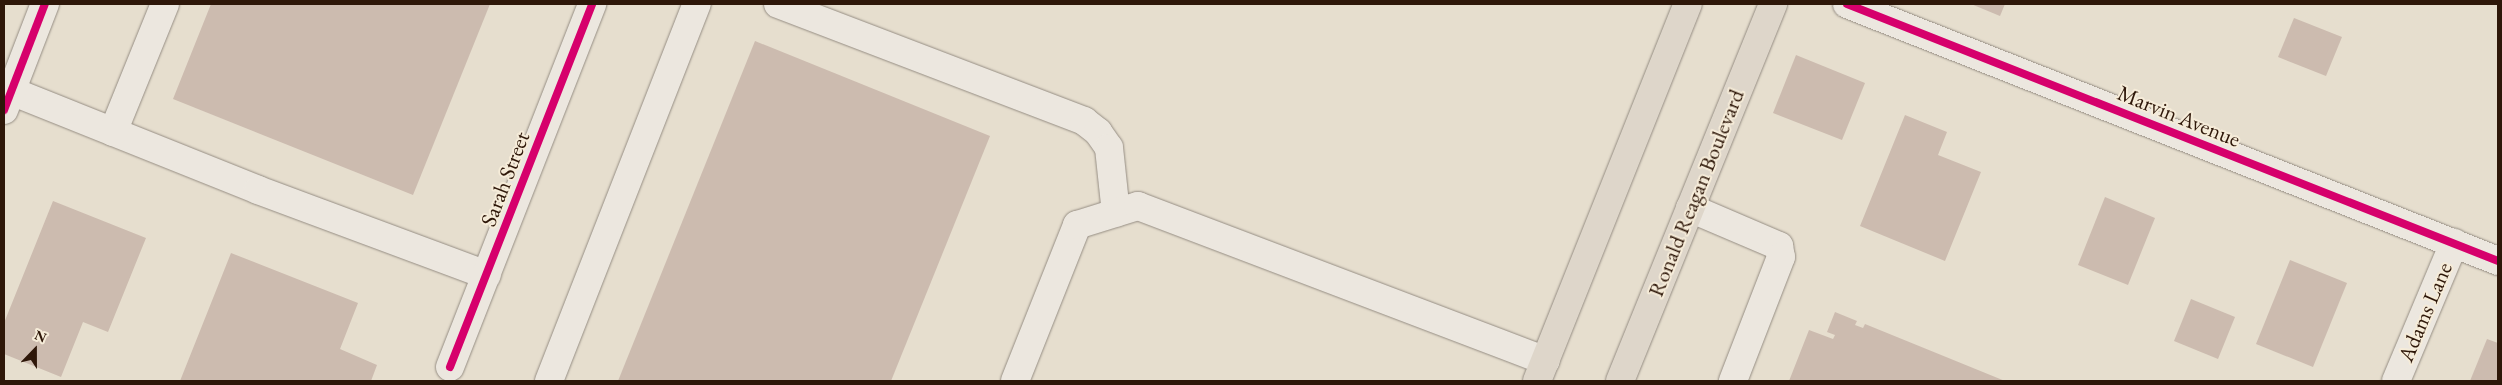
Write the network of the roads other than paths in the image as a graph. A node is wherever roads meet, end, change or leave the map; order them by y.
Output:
1 (45, 4) edge
2 (165, 4) edge
3 (592, 4) edge
4 (697, 4) edge
5 (778, 4) edge
6 (1688, 4) edge
7 (1773, 4) edge
8 (1847, 4) edge
9 (8, 100) edge
10 (114, 132) junction
11 (1690, 208) junction
12 (1116, 213) junction
13 (2454, 243) junction
14 (2498, 261) edge
15 (487, 275) junction
16 (450, 367) dead end
17 (1542, 371) edge
18 (549, 381) edge
19 (1015, 381) edge
20 (1620, 381) edge
21 (1733, 381) edge
22 (2396, 381) edge

1 - 9 street
2 - 10 street
3 - 15 street, Sarah Street
4 - 18 street
5 - 12 street
6 - 17 main road
7 - 11 main road, Ronald Reagan Boulevard
8 - 13 street, Marvin Avenue
9 - 10 street
10 - 15 street
11 - 20 main road, Ronald Reagan Boulevard
11 - 21 street
12 - 17 street
12 - 19 street
13 - 14 street, Marvin Avenue
13 - 22 street, Adams Lane
15 - 16 street, Sarah Street

